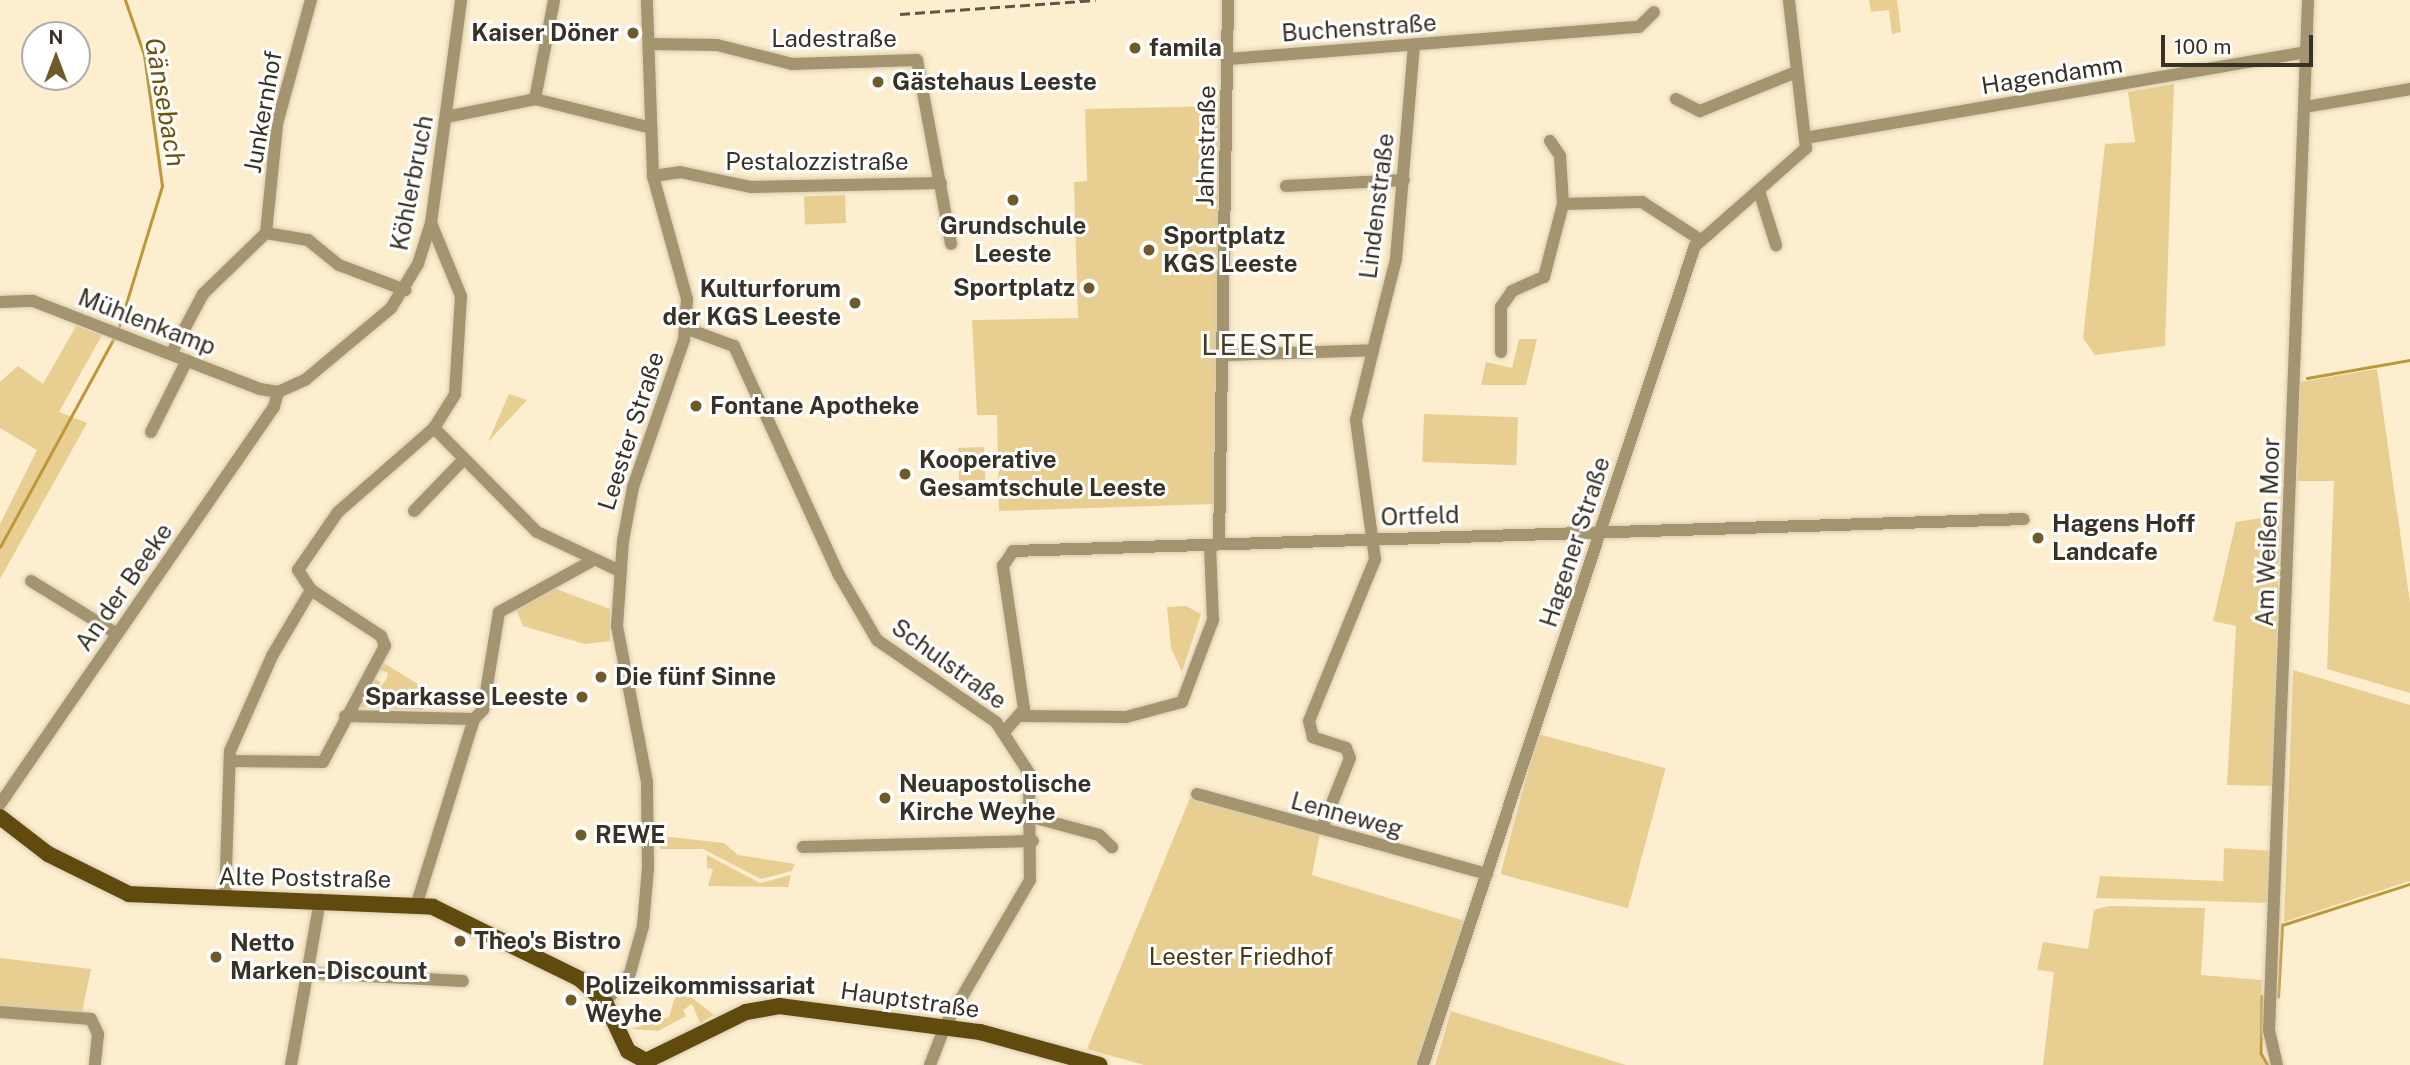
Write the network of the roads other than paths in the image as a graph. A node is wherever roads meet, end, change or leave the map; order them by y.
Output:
1 (311, 0) edge
2 (461, 0) edge
3 (554, 0) edge
4 (647, 0) edge
5 (1228, 0) edge
6 (1788, 0) edge
7 (2308, 0) edge
8 (1654, 12) dead end
9 (649, 44) junction
10 (1414, 45) junction
11 (2306, 52) junction
12 (1228, 59) junction
13 (1796, 72) junction
14 (2410, 89) edge
15 (535, 99) junction
16 (1676, 99) dead end
17 (2305, 107) junction
18 (446, 117) junction
19 (651, 128) junction
20 (1805, 138) junction
21 (1550, 141) dead end
22 (653, 176) junction
23 (1404, 180) junction
24 (941, 183) junction
25 (1286, 186) dead end
26 (1759, 191) junction
27 (1563, 204) junction
28 (431, 223) junction
29 (266, 233) junction
30 (1699, 239) junction
31 (951, 244) dead end
32 (1776, 245) dead end
33 (380, 284) junction
34 (405, 290) junction
35 (0, 302) edge
36 (397, 302) junction
37 (685, 328) junction
38 (1373, 350) junction
39 (1502, 352) dead end
40 (171, 354) junction
41 (1226, 355) junction
42 (187, 360) junction
43 (278, 392) junction
44 (434, 428) junction
45 (151, 432) dead end
46 (464, 459) junction
47 (414, 511) dead end
48 (2023, 520) dead end
49 (1600, 532) junction
50 (1377, 538) junction
51 (1215, 545) junction
52 (590, 562) junction
53 (620, 571) junction
54 (31, 580) dead end
55 (311, 590) junction
56 (117, 634) junction
57 (345, 716) junction
58 (1021, 716) junction
59 (474, 719) junction
60 (1005, 731) junction
61 (230, 761) junction
62 (1197, 794) dead end
63 (0, 804) edge
64 (0, 817) edge
65 (1032, 817) junction
66 (1322, 828) junction
67 (1033, 841) junction
68 (803, 846) dead end
69 (1112, 847) dead end
70 (1487, 874) junction
71 (225, 900) junction
72 (320, 901) junction
73 (417, 903) junction
74 (308, 973) junction
75 (463, 981) dead end
76 (605, 1002) junction
77 (0, 1012) edge
78 (945, 1026) junction
79 (637, 1062) edge
80 (95, 1065) edge
81 (291, 1065) edge
82 (930, 1065) edge
83 (1100, 1065) edge
84 (1423, 1065) edge
85 (2277, 1065) edge

1 - 29 street, Junkernhof
2 - 18 street, Köhlerbruch
3 - 15 street
4 - 9 street, Leester Straße
5 - 12 street, Jahnstraße
6 - 13 street
7 - 11 street, Am Weißen Moor
8 - 10 street, Buchenstraße
9 - 19 street, Leester Straße
9 - 24 street, Ladestraße
10 - 12 street, Buchenstraße
10 - 23 street, Lindenstraße
11 - 17 street, Am Weißen Moor
11 - 20 street, Hagendamm
12 - 41 street, Jahnstraße
13 - 16 street
13 - 20 street
14 - 17 street
15 - 18 street
15 - 19 street
17 - 85 street, Am Weißen Moor
18 - 28 street, Köhlerbruch
19 - 22 street, Leester Straße
20 - 26 street
21 - 27 street
22 - 24 street, Pestalozzistraße
22 - 37 street, Leester Straße
23 - 25 street
23 - 38 street, Lindenstraße
24 - 31 street, Ladestraße
26 - 30 street
26 - 32 street
27 - 30 street
27 - 39 street
28 - 34 street, Köhlerbruch
28 - 44 street
29 - 33 street
29 - 40 street
30 - 49 street, Hagener Straße
33 - 34 street
33 - 36 street
34 - 36 street, Köhlerbruch
35 - 40 street, Mühlenkamp
36 - 43 street, Köhlerbruch
37 - 53 street, Leester Straße
37 - 60 street, Schulstraße
38 - 41 street
38 - 50 street, Lindenstraße
40 - 42 street, Mühlenkamp
41 - 51 street, Jahnstraße
42 - 43 street, Mühlenkamp
42 - 45 street
43 - 56 street, An der Beeke
44 - 46 street
44 - 55 street
46 - 47 street
46 - 52 street
48 - 49 street, Ortfeld
49 - 50 street, Ortfeld
49 - 70 street, Hagener Straße
50 - 51 street, Ortfeld
50 - 66 street
51 - 58 street, Jahnstraße
51 - 58 street, Ortfeld
52 - 53 street
52 - 59 street
53 - 76 street, Leester Straße
54 - 56 street
55 - 57 street
55 - 61 street
56 - 63 street, An der Beeke
57 - 59 street
57 - 61 street
58 - 60 street
59 - 73 street
60 - 65 street, Schulstraße
61 - 71 street
62 - 66 street, Lenneweg
64 - 71 main road, Alte Poststraße
65 - 67 street, Schulstraße
65 - 69 street
66 - 70 street, Lenneweg
67 - 68 street
67 - 78 street, Schulstraße
70 - 84 street, Hagener Straße
71 - 72 main road, Alte Poststraße
72 - 73 main road, Alte Poststraße
72 - 74 street
73 - 76 main road, Alte Poststraße
74 - 75 street
74 - 81 street
76 - 79 main road
77 - 80 street
78 - 79 main road, Hauptstraße
78 - 82 street, Schulstraße
78 - 83 main road, Hauptstraße

